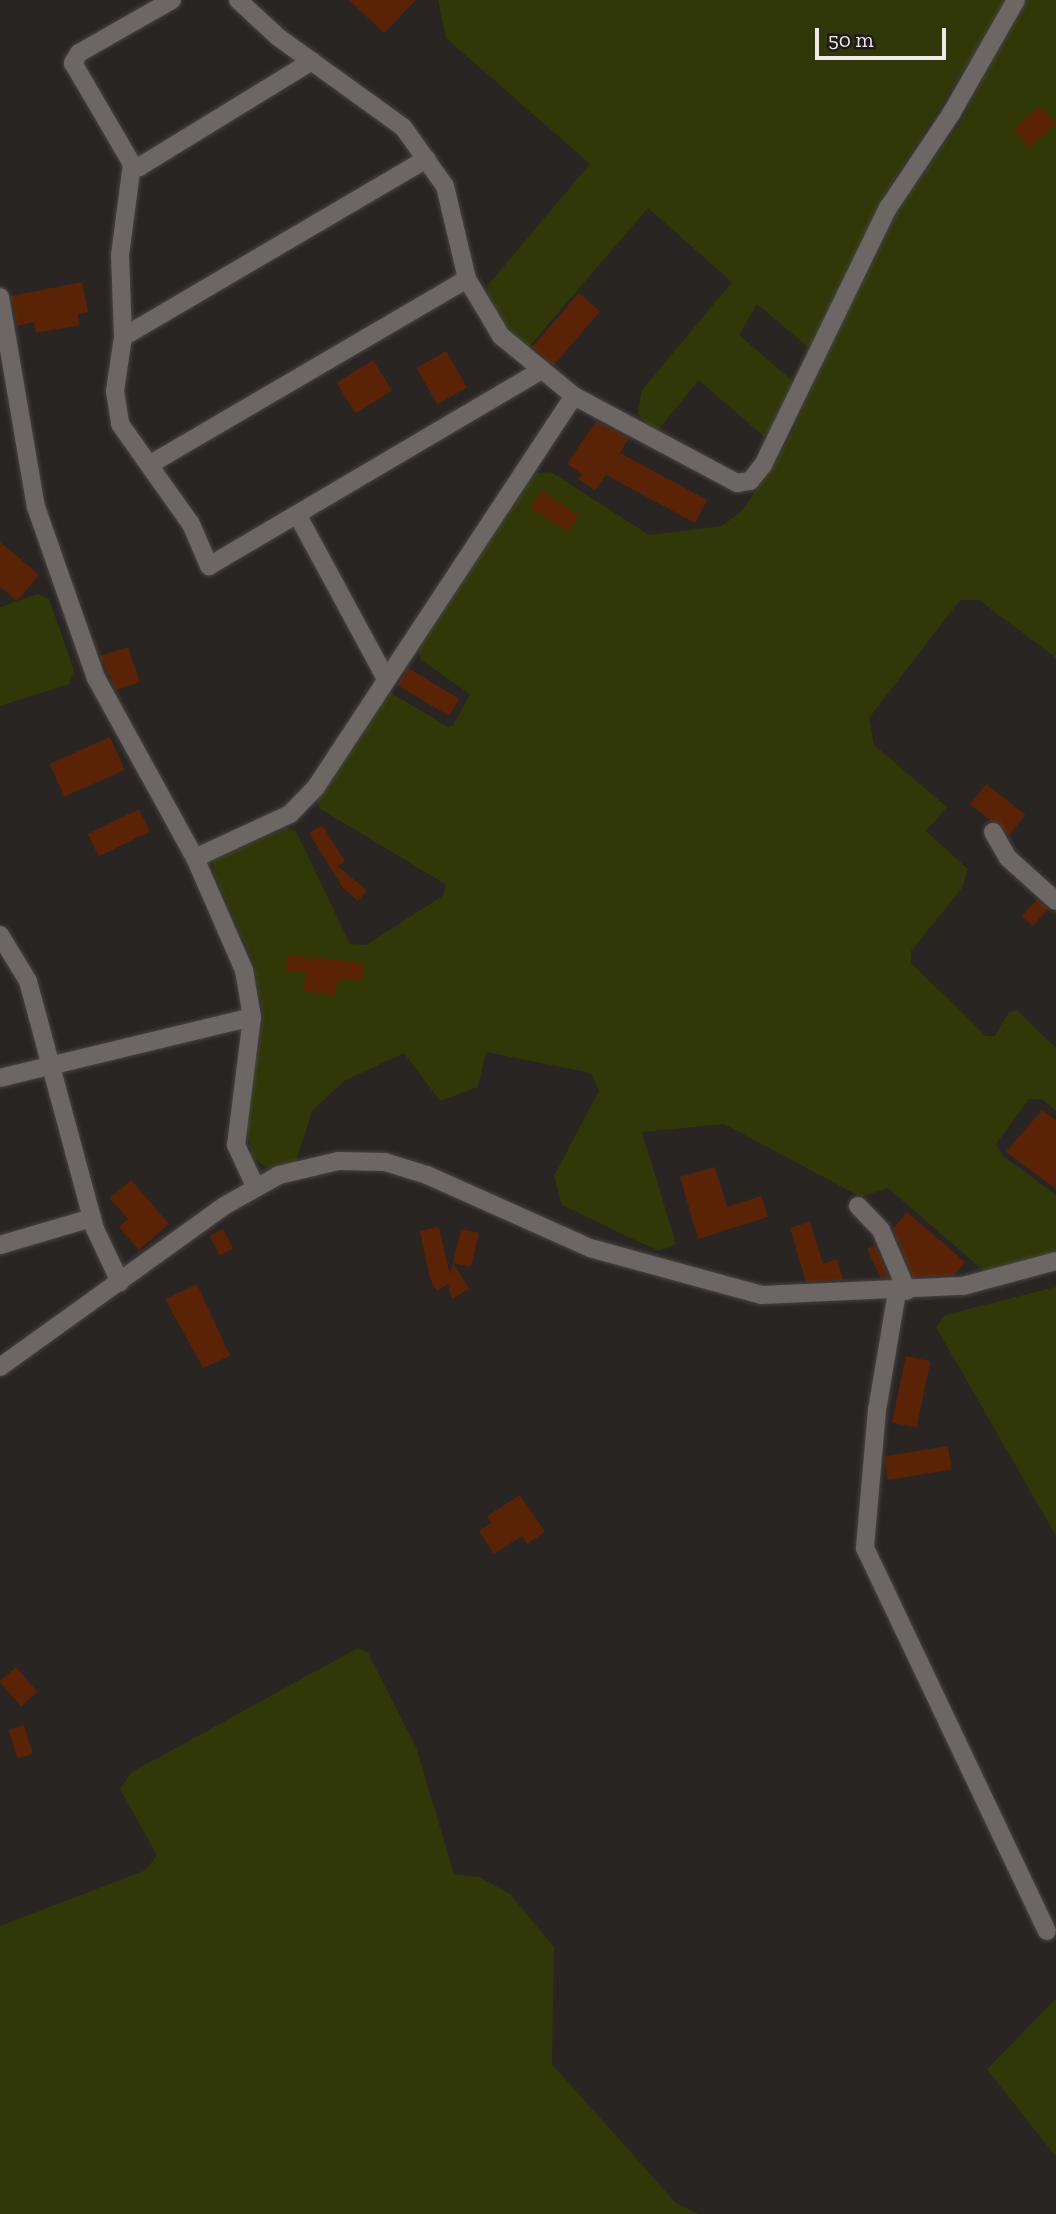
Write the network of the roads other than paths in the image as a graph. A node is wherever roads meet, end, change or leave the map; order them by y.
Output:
1 (173, 0) edge
2 (238, 0) edge
3 (1016, 0) edge
4 (312, 61) junction
5 (427, 159) junction
6 (132, 164) junction
7 (467, 279) junction
8 (0, 297) edge
9 (123, 337) junction
10 (542, 370) junction
11 (574, 396) junction
12 (149, 465) junction
13 (298, 516) junction
14 (385, 677) junction
15 (993, 832) dead end
16 (195, 858) junction
17 (1056, 901) edge
18 (0, 935) edge
19 (253, 1017) junction
20 (52, 1064) junction
21 (0, 1079) edge
22 (256, 1188) junction
23 (858, 1206) dead end
24 (92, 1218) junction
25 (0, 1245) edge
26 (1056, 1261) edge
27 (120, 1282) junction
28 (902, 1291) junction
29 (0, 1367) edge
30 (1047, 1931) dead end

1 - 6 street
2 - 4 street
3 - 11 street
4 - 5 street
4 - 6 street
5 - 7 street
5 - 9 street
6 - 9 street
7 - 10 street
7 - 12 street
8 - 16 street
9 - 12 street
10 - 11 street
10 - 13 street
11 - 14 street
12 - 13 street
13 - 14 street
14 - 16 street
15 - 17 street
16 - 19 street
18 - 20 street
19 - 20 street
19 - 22 street
20 - 21 street
20 - 24 street
22 - 27 street
22 - 28 street
23 - 28 street
24 - 25 street
24 - 27 street
26 - 28 street
27 - 29 street
28 - 30 street

